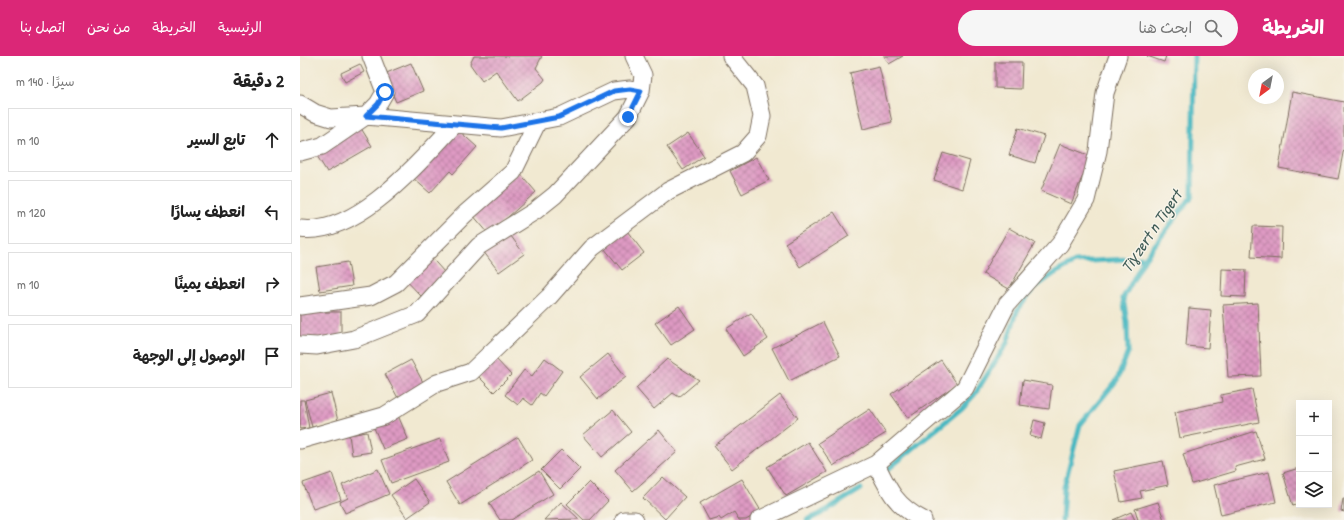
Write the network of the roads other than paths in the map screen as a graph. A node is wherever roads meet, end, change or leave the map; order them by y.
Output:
1 (371, 56) edge
2 (634, 56) edge
3 (731, 56) edge
4 (1118, 56) edge
5 (641, 91) junction
6 (300, 104) edge
7 (366, 116) junction
8 (538, 121) junction
9 (455, 124) junction
10 (300, 152) edge
11 (300, 229) edge
12 (300, 306) edge
13 (300, 344) edge
14 (300, 440) edge
15 (876, 464) junction
16 (624, 520) edge
17 (635, 520) edge
18 (760, 520) edge
19 (923, 520) edge

1 - 7 street
2 - 5 street
3 - 14 street
4 - 15 street
5 - 8 street
5 - 13 street
6 - 7 street
7 - 9 street
7 - 10 street
8 - 9 street
8 - 12 street
9 - 11 street
15 - 18 street
15 - 19 street
16 - 17 street

